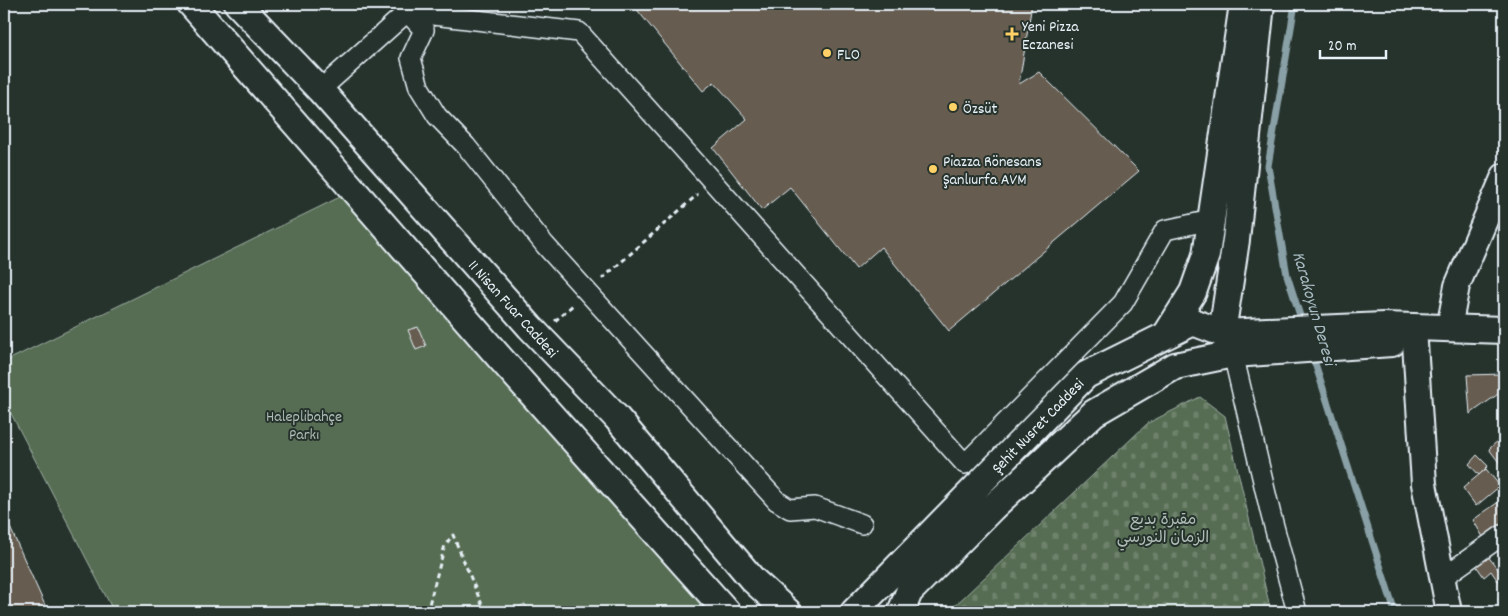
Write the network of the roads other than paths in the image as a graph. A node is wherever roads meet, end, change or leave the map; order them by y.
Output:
1 (191, 4) edge
2 (238, 4) edge
3 (1243, 4) edge
4 (1261, 4) edge
5 (408, 12) junction
6 (320, 90) junction
7 (1504, 176) edge
8 (1211, 220) junction
9 (1449, 328) junction
10 (1504, 330) edge
11 (1166, 335) junction
12 (1400, 337) junction
13 (1239, 343) junction
14 (1504, 347) edge
15 (862, 524) dead end
16 (1504, 534) edge
17 (1442, 578) junction
18 (727, 612) edge
19 (788, 612) edge
20 (854, 612) edge
21 (901, 612) edge
22 (1297, 612) edge
23 (1449, 612) edge

1 - 18 main road
2 - 6 main road, 11 Nisan Fuar Caddesi
3 - 8 main road
4 - 13 main road
5 - 6 street
5 - 8 street
5 - 15 street
6 - 19 main road, 11 Nisan Fuar Caddesi
7 - 9 street
8 - 11 main road
9 - 10 main road, Şehit Nusret Caddesi
9 - 12 main road, Şehit Nusret Caddesi
11 - 13 main road, Şehit Nusret Caddesi
11 - 20 main road, Şehit Nusret Caddesi
12 - 13 main road, Şehit Nusret Caddesi
12 - 14 main road, Şehit Nusret Caddesi
12 - 17 street
13 - 21 main road, Şehit Nusret Caddesi
13 - 22 street
16 - 17 street
17 - 23 street

